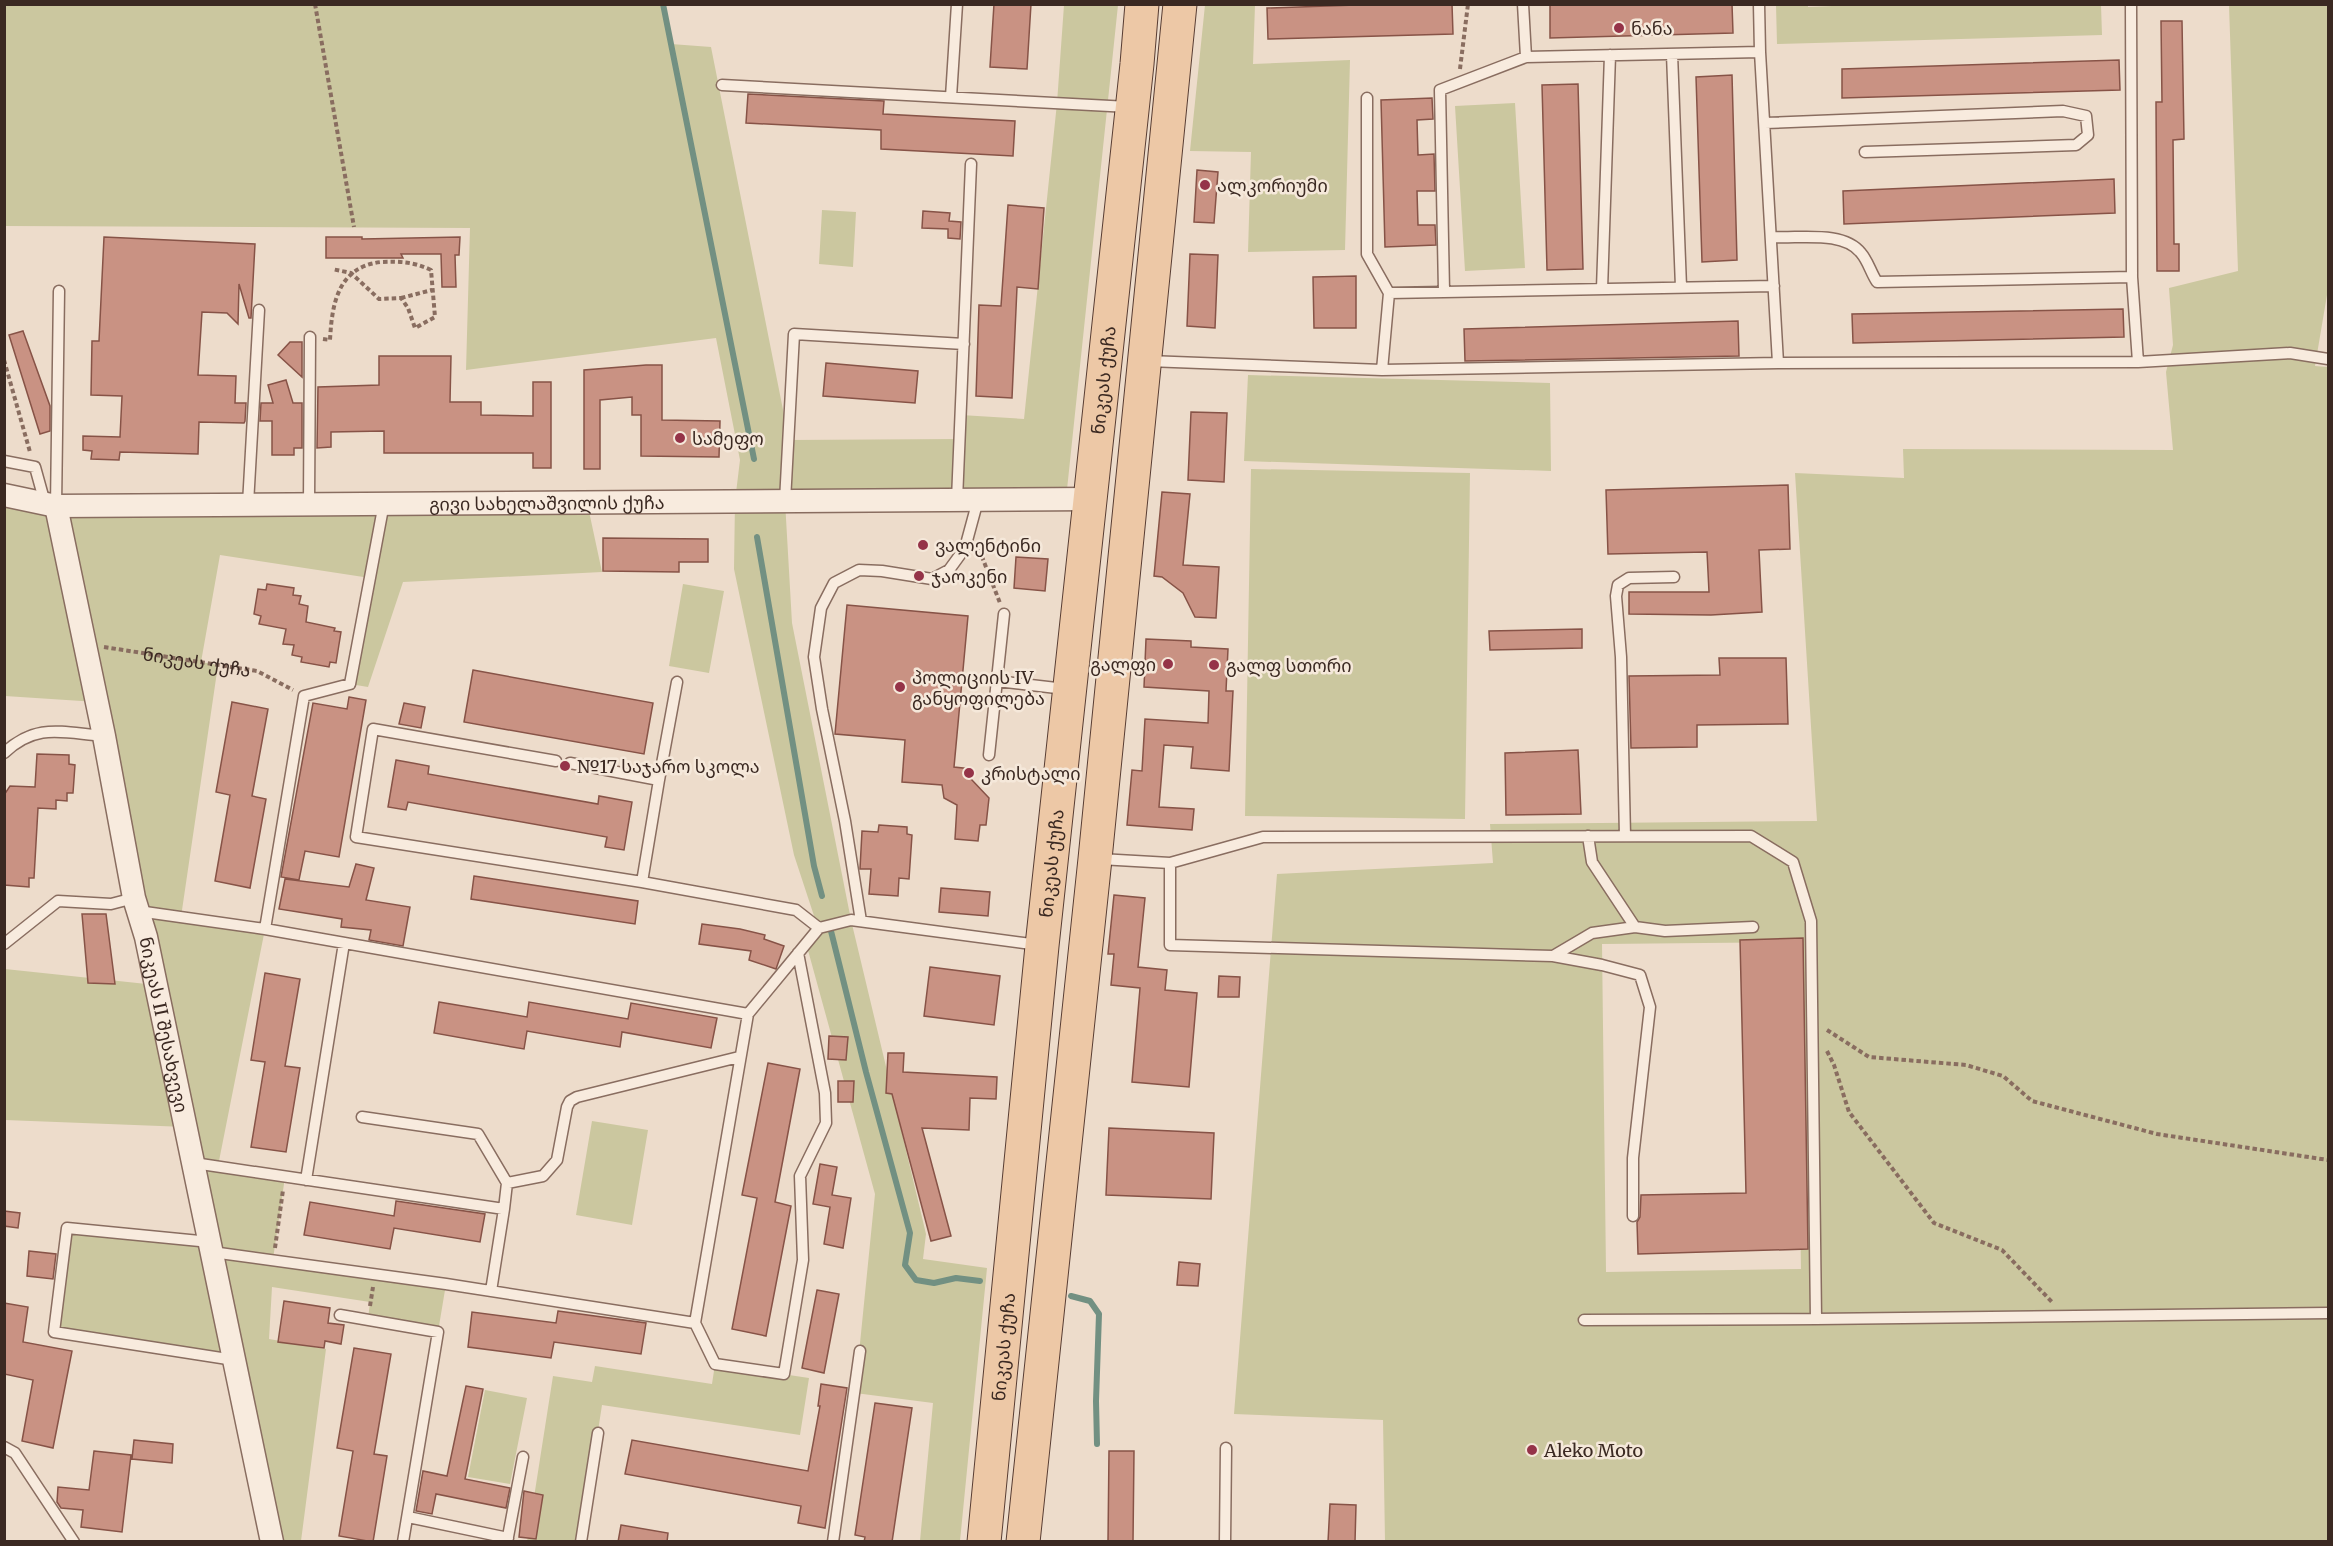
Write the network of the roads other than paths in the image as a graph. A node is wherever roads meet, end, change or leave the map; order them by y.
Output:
1 (957, 4) edge
2 (1142, 4) edge
3 (1180, 4) edge
4 (1523, 4) edge
5 (1759, 4) edge
6 (2131, 4) edge
7 (1760, 52) junction
8 (1672, 54) junction
9 (1610, 55) junction
10 (1526, 57) junction
11 (722, 85) dead end
12 (951, 97) junction
13 (1367, 98) dead end
14 (1133, 107) junction
15 (1765, 123) junction
16 (1865, 152) dead end
17 (971, 164) dead end
18 (1771, 237) junction
19 (2132, 277) junction
20 (1774, 286) junction
21 (1681, 287) junction
22 (1602, 289) junction
23 (59, 291) dead end
24 (1444, 291) junction
25 (1389, 293) junction
26 (259, 310) dead end
27 (310, 337) road end
28 (964, 344) junction
29 (2328, 359) edge
30 (1144, 361) junction
31 (2138, 362) junction
32 (1778, 363) junction
33 (1382, 370) junction
34 (4, 461) edge
35 (4, 495) edge
36 (1090, 499) junction
37 (968, 500) junction
38 (785, 501) junction
39 (384, 503) junction
40 (249, 504) junction
41 (309, 504) junction
42 (50, 505) junction
43 (1674, 577) dead end
44 (1004, 614) road end
45 (997, 681) junction
46 (677, 682) dead end
47 (1070, 690) junction
48 (104, 736) junction
49 (4, 753) edge
50 (989, 755) dead end
51 (556, 761) dead end
52 (570, 764) dead end
53 (659, 780) junction
54 (1059, 799) junction
55 (1100, 804) junction
56 (1588, 836) junction
57 (1624, 836) junction
58 (1095, 859) junction
59 (1170, 863) junction
60 (642, 882) junction
61 (136, 904) junction
62 (861, 921) junction
63 (1635, 927) junction
64 (1754, 927) dead end
65 (819, 928) junction
66 (264, 929) junction
67 (344, 943) junction
68 (4, 944) edge
69 (1042, 946) junction
70 (798, 953) junction
71 (1553, 956) junction
72 (748, 1014) junction
73 (739, 1057) junction
74 (362, 1117) dead end
75 (194, 1162) junction
76 (306, 1180) junction
77 (507, 1184) junction
78 (504, 1209) junction
79 (1633, 1216) dead end
80 (211, 1247) junction
81 (491, 1291) junction
82 (2328, 1313) edge
83 (340, 1315) dead end
84 (1816, 1319) junction
85 (1584, 1320) dead end
86 (695, 1323) junction
87 (860, 1351) dead end
88 (234, 1360) junction
89 (598, 1433) dead end
90 (4, 1447) edge
91 (1226, 1448) dead end
92 (523, 1457) dead end
93 (408, 1518) junction
94 (507, 1540) edge
95 (74, 1542) edge
96 (272, 1542) edge
97 (403, 1542) edge
98 (581, 1542) edge
99 (833, 1542) edge
100 (984, 1542) edge
101 (1023, 1542) edge
102 (1225, 1542) edge

1 - 12 lane
2 - 14 main road, ნიკეას ქუჩა
3 - 30 main road
4 - 10 lane
5 - 7 lane
6 - 19 lane
7 - 8 lane
7 - 15 lane
8 - 9 lane
8 - 21 lane
9 - 10 lane
9 - 22 lane
10 - 24 lane
11 - 12 lane
12 - 14 lane
13 - 25 lane
14 - 36 main road, ნიკეას ქუჩა
15 - 16 lane
15 - 18 lane
17 - 28 lane
18 - 19 lane
18 - 20 lane
19 - 31 lane
20 - 21 lane
20 - 32 lane
21 - 22 lane
22 - 24 lane
23 - 42 lane
24 - 25 lane
25 - 33 lane
26 - 40 lane
27 - 41 lane
28 - 37 lane
28 - 38 lane
29 - 31 lane
30 - 33 lane
30 - 55 main road
31 - 32 lane
32 - 33 lane
34 - 42 lane
35 - 42 street, გივი სახელაშვილის ქუჩა
36 - 37 street, გივი სახელაშვილის ქუჩა
36 - 47 main road, ნიკეას ქუჩა
37 - 38 street, გივი სახელაშვილის ქუჩა
37 - 62 lane
38 - 39 street, გივი სახელაშვილის ქუჩა
39 - 41 street, გივი სახელაშვილის ქუჩა
39 - 66 lane
40 - 41 street, გივი სახელაშვილის ქუჩა
40 - 42 street, გივი სახელაშვილის ქუჩა
42 - 48 street, ნიკეას II შესახვევი
43 - 57 lane
44 - 45 lane
45 - 47 lane
45 - 50 lane
46 - 53 lane
47 - 54 main road, ნიკეას ქუჩა
48 - 49 lane
48 - 61 street, ნიკეას II შესახვევი
51 - 60 lane
52 - 53 lane
53 - 60 lane
54 - 55 main road
54 - 69 main road, ნიკეას ქუჩა
55 - 58 main road
56 - 57 lane
56 - 59 lane
56 - 63 lane
57 - 84 lane
58 - 59 lane
58 - 101 main road
59 - 71 lane
60 - 65 lane
61 - 66 lane
61 - 68 lane
61 - 75 street, ნიკეას II შესახვევი
62 - 65 lane
62 - 69 lane
63 - 64 lane
63 - 71 lane
65 - 70 lane
66 - 67 lane
67 - 72 lane
67 - 76 lane
69 - 100 main road, ნიკეას ქუჩა
70 - 72 lane
70 - 86 lane
71 - 79 lane
72 - 73 lane
73 - 77 lane
73 - 86 lane
74 - 77 lane
75 - 76 lane
75 - 80 street, ნიკეას II შესახვევი
76 - 78 lane
77 - 78 lane
78 - 81 lane
80 - 81 lane
80 - 88 street, ნიკეას II შესახვევი
80 - 88 lane
81 - 86 lane
82 - 84 lane
83 - 93 lane
84 - 85 lane
87 - 99 lane
88 - 96 street, ნიკეას II შესახვევი
89 - 98 lane
90 - 95 lane
91 - 102 lane
92 - 94 lane
93 - 94 lane
93 - 97 lane

